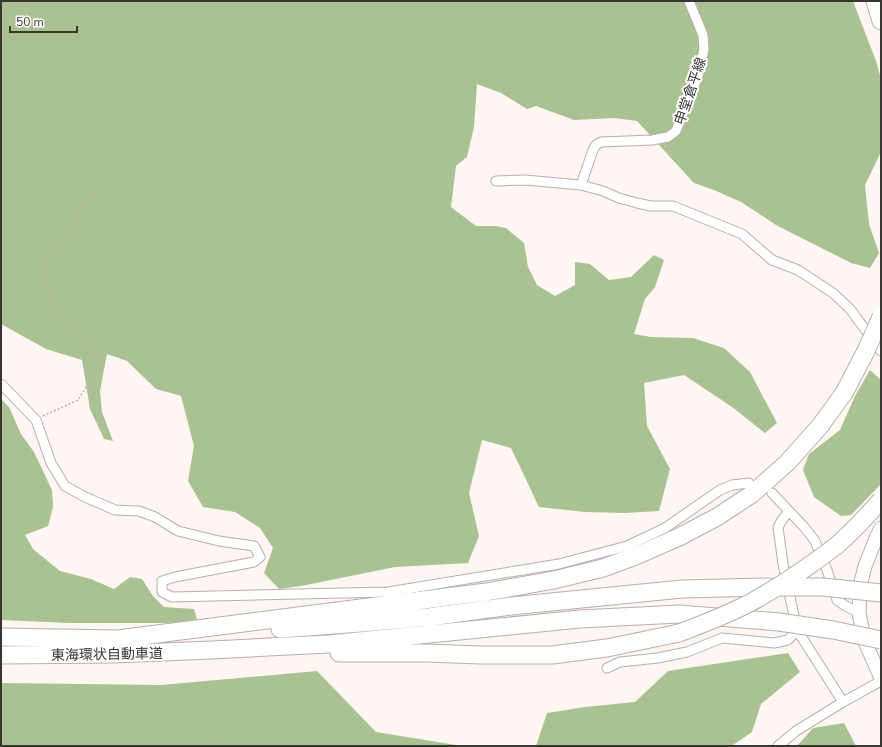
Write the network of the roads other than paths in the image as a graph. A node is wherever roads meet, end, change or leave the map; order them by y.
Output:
1 (689, 1) edge
2 (875, 1) edge
3 (881, 21) edge
4 (496, 181) dead end
5 (581, 185) junction
6 (881, 317) edge
7 (881, 351) edge
8 (1, 384) edge
9 (749, 483) dead end
10 (772, 492) dead end
11 (881, 500) edge
12 (789, 510) junction
13 (881, 528) edge
14 (881, 592) edge
15 (859, 613) junction
16 (797, 630) junction
17 (1, 637) edge
18 (118, 639) junction
19 (881, 640) edge
20 (212, 650) junction
21 (1, 655) edge
22 (607, 668) dead end
23 (881, 678) edge
24 (881, 682) edge
25 (843, 702) junction
26 (778, 746) edge

1 - 5 street, 申堂倉平線
2 - 3 highway
4 - 5 street
5 - 7 street
6 - 18 highway, bridge
8 - 9 street
10 - 12 street
11 - 20 highway, bridge
12 - 15 street
12 - 16 street
13 - 15 street
14 - 18 highway, bridge
15 - 23 street
16 - 22 street
16 - 25 street
17 - 18 highway, 東海環状自動車道
19 - 20 highway, bridge
20 - 21 highway, 東海環状自動車道
24 - 25 street
25 - 26 street

